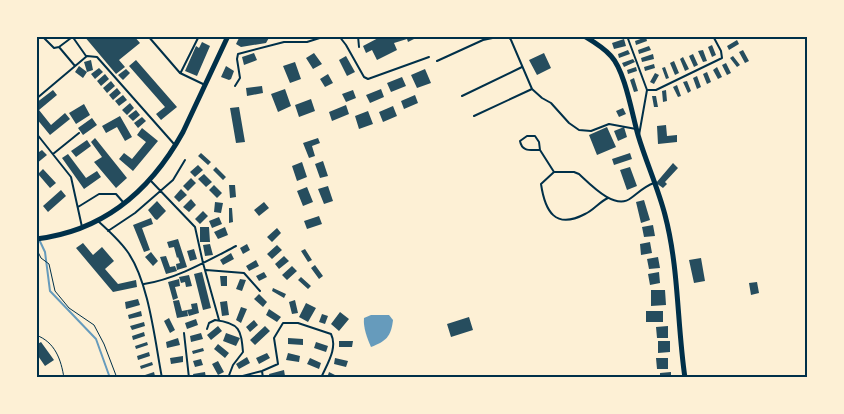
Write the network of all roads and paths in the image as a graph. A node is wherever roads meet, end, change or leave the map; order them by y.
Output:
1 (42, 36) edge
2 (148, 36) edge
3 (199, 36) edge
4 (228, 36) edge
5 (326, 36) edge
6 (338, 36) edge
7 (358, 36) edge
8 (502, 36) edge
9 (508, 36) edge
10 (584, 36) edge
11 (627, 36) edge
12 (713, 36) edge
13 (72, 37) edge
14 (59, 47) junction
15 (359, 47) dead end
16 (86, 56) junction
17 (429, 57) dead end
18 (436, 60) dead end
19 (74, 66) junction
20 (522, 67) junction
21 (180, 73) junction
22 (205, 85) junction
23 (235, 86) dead end
24 (532, 89) junction
25 (648, 90) junction
26 (462, 96) dead end
27 (36, 98) edge
28 (474, 116) dead end
29 (636, 129) junction
30 (36, 132) edge
31 (79, 133) dead end
32 (639, 137) junction
33 (175, 146) junction
34 (540, 150) junction
35 (53, 154) junction
36 (185, 160) dead end
37 (554, 172) junction
38 (150, 180) junction
39 (654, 183) junction
40 (161, 191) junction
41 (608, 198) junction
42 (124, 204) junction
43 (77, 207) junction
44 (98, 220) junction
45 (82, 228) junction
46 (108, 231) junction
47 (39, 239) edge
48 (236, 246) dead end
49 (36, 248) edge
50 (203, 263) junction
51 (205, 270) junction
52 (143, 284) junction
53 (260, 291) dead end
54 (219, 320) junction
55 (207, 329) dead end
56 (184, 333) dead end
57 (36, 335) edge
58 (262, 372) junction
59 (57, 378) edge
60 (64, 378) edge
61 (117, 378) edge
62 (162, 378) edge
63 (189, 378) edge
64 (228, 378) edge
65 (235, 378) edge
66 (263, 378) edge
67 (321, 378) edge
68 (685, 378) edge

1 - 14 lane
2 - 21 lane
3 - 21 lane
4 - 22 street
5 - 23 lane
6 - 17 lane
7 - 15 lane
8 - 18 lane
9 - 20 lane
10 - 29 street
11 - 25 lane
12 - 25 lane
13 - 14 lane
13 - 16 lane
14 - 19 lane
16 - 19 lane
16 - 33 lane
19 - 27 lane
20 - 24 lane
20 - 26 lane
21 - 22 lane
22 - 33 street
24 - 28 lane
24 - 29 lane
25 - 32 lane
29 - 32 street
30 - 35 lane
31 - 35 lane
32 - 39 street
33 - 38 street
34 - 34 lane
34 - 37 lane
35 - 43 lane
36 - 40 lane
37 - 41 lane
37 - 41 lane
38 - 40 lane
38 - 42 street
39 - 41 lane
39 - 68 street
40 - 46 lane
40 - 50 lane
42 - 43 lane
42 - 44 street
43 - 45 lane
44 - 45 street
44 - 46 lane
45 - 47 street
46 - 52 lane
48 - 50 lane
49 - 61 path
50 - 51 lane
50 - 52 lane
51 - 53 lane
51 - 54 lane
52 - 62 lane
54 - 55 lane
54 - 64 lane
56 - 63 lane
57 - 60 path
58 - 65 lane
58 - 66 lane
58 - 67 lane
59 - 60 path

